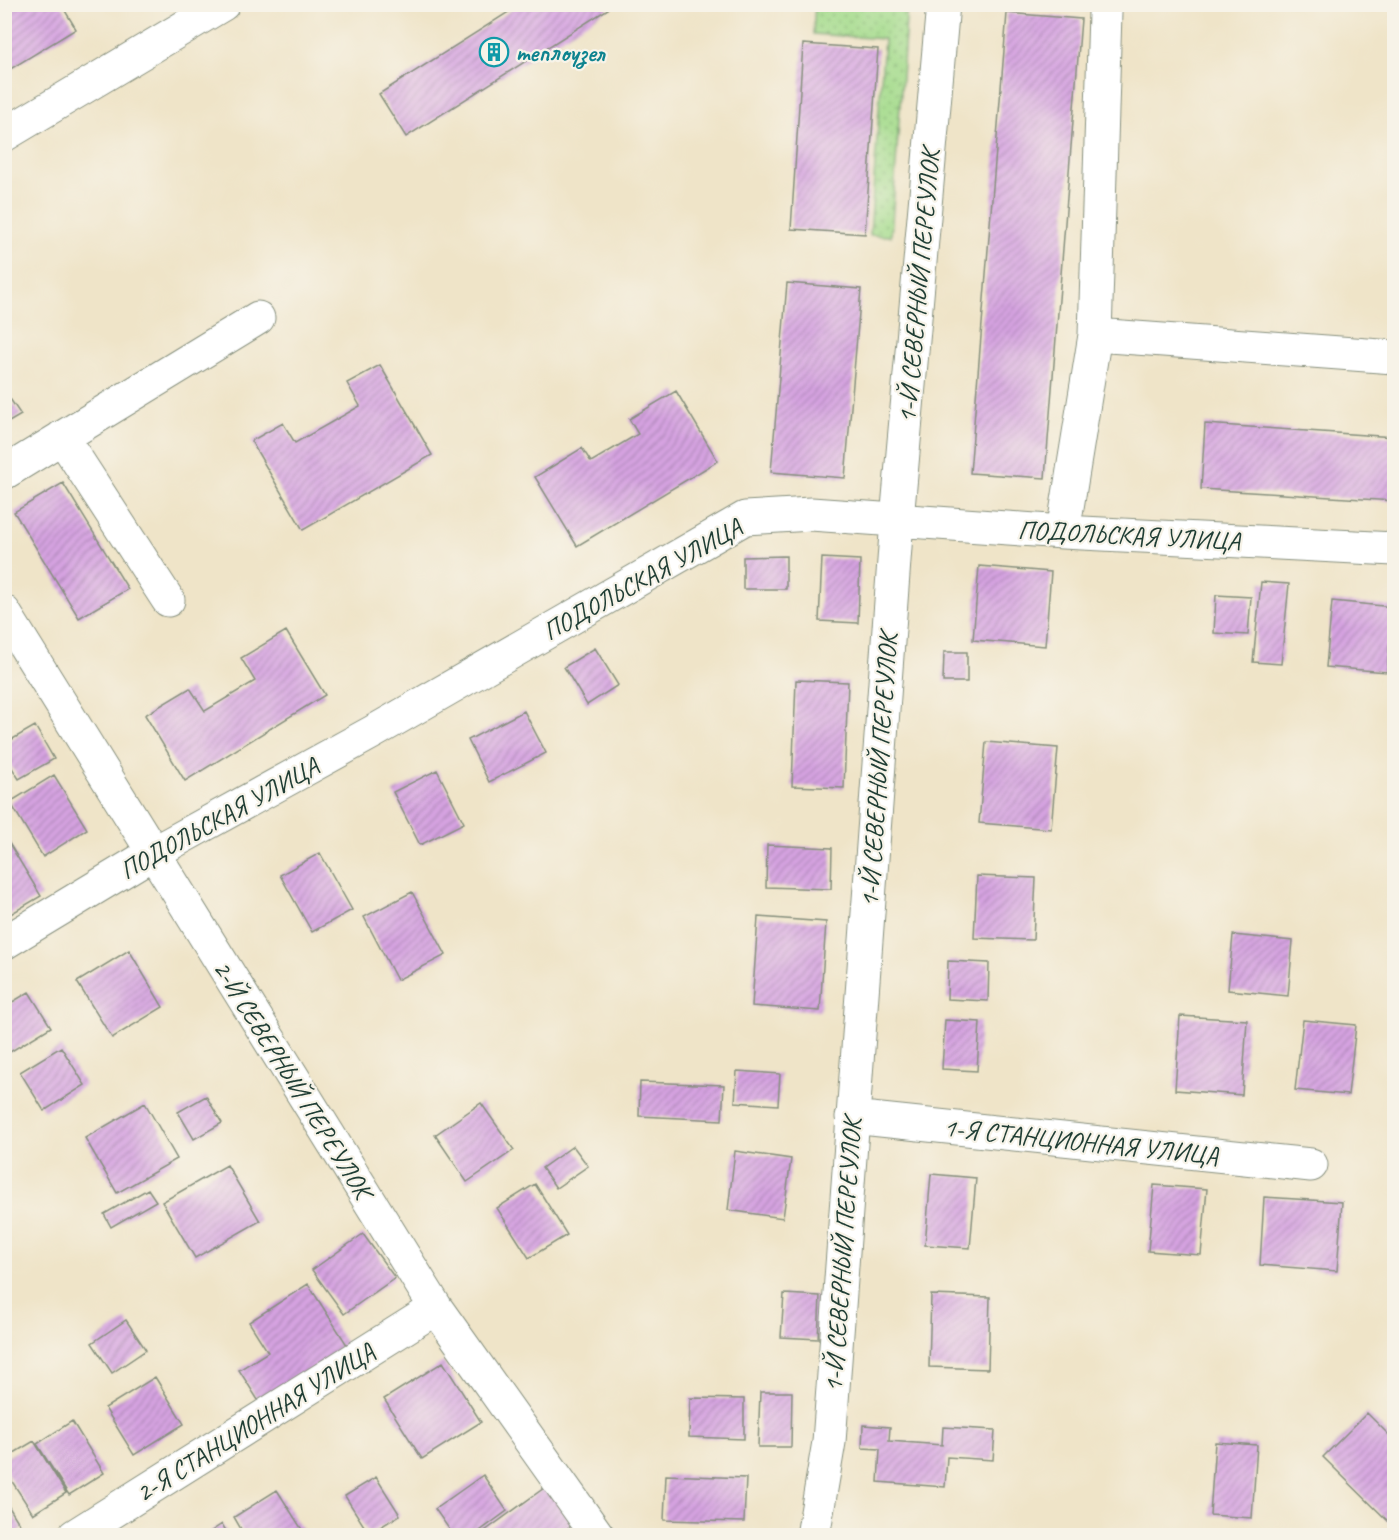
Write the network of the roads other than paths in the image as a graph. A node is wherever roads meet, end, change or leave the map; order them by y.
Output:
1 (223, 4) edge
2 (943, 4) edge
3 (1105, 13) dead end
4 (4, 135) edge
5 (258, 318) dead end
6 (1095, 335) junction
7 (1395, 357) edge
8 (62, 437) junction
9 (4, 473) edge
10 (897, 520) junction
11 (1063, 532) junction
12 (1395, 549) edge
13 (168, 600) dead end
14 (4, 612) edge
15 (153, 853) junction
16 (4, 943) edge
17 (852, 1117) junction
18 (1311, 1165) dead end
19 (436, 1308) junction
20 (74, 1536) edge
21 (598, 1536) edge
22 (813, 1536) edge

1 - 4 street
2 - 10 street, 1-Й СЕВЕРНЫЙ ПЕРЕУЛОК
3 - 6 street
5 - 8 street
6 - 7 street
6 - 11 street
8 - 9 street
8 - 13 street
10 - 11 street, ПОДОЛЬСКАЯ УЛИЦА
10 - 15 street, ПОДОЛЬСКАЯ УЛИЦА
10 - 17 street, 1-Й СЕВЕРНЫЙ ПЕРЕУЛОК
11 - 12 street, ПОДОЛЬСКАЯ УЛИЦА
14 - 15 street, 2-Й СЕВЕРНЫЙ ПЕРЕУЛОК
15 - 16 street, ПОДОЛЬСКАЯ УЛИЦА
15 - 19 street, 2-Й СЕВЕРНЫЙ ПЕРЕУЛОК
17 - 18 street, 1-Я СТАНЦИОННАЯ УЛИЦА
17 - 22 street, 1-Й СЕВЕРНЫЙ ПЕРЕУЛОК
19 - 20 street, 2-Я СТАНЦИОННАЯ УЛИЦА
19 - 21 street, 2-Й СЕВЕРНЫЙ ПЕРЕУЛОК

